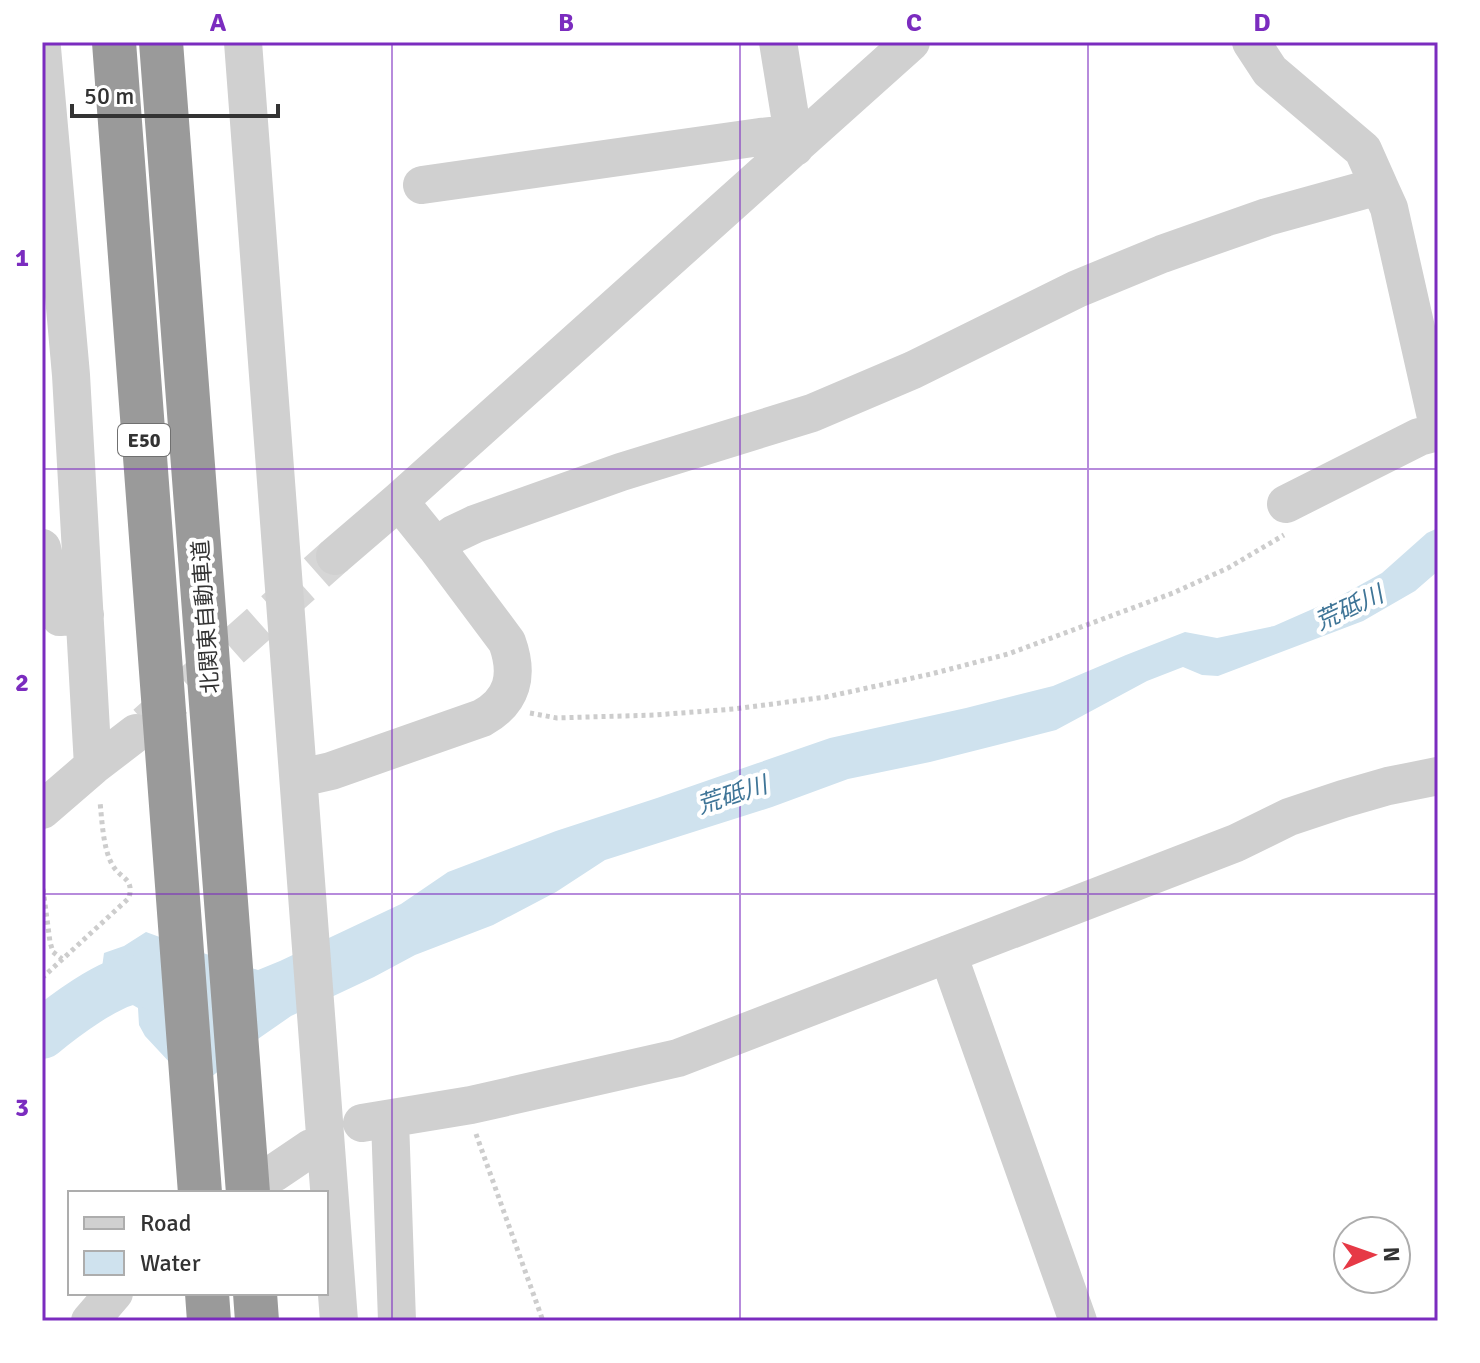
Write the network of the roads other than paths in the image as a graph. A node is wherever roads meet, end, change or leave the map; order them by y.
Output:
1 (114, 42) edge
2 (161, 42) edge
3 (243, 42) edge
4 (778, 42) edge
5 (911, 42) edge
6 (1251, 42) edge
7 (42, 48) edge
8 (795, 147) junction
9 (422, 185) dead end
10 (1379, 186) junction
11 (56, 375) edge
12 (1438, 429) edge
13 (399, 501) junction
14 (1291, 516) road end
15 (436, 547) junction
16 (42, 548) edge
17 (335, 556) tunnel mouth
18 (85, 615) junction
19 (136, 733) tunnel mouth
20 (93, 766) junction
21 (1438, 776) edge
22 (300, 792) junction
23 (42, 810) edge
24 (948, 954) junction
25 (311, 1148) dead end
26 (255, 1170) edge
27 (199, 1186) edge
28 (207, 1295) edge
29 (255, 1295) edge
30 (209, 1321) edge
31 (257, 1321) edge
32 (339, 1321) edge
33 (397, 1321) edge
34 (1078, 1321) edge

1 - 27 highway, E50
2 - 26 highway, 北関東自動車道 / E50
3 - 22 street
4 - 8 street
5 - 8 street
6 - 10 street
7 - 11 street
8 - 9 street
8 - 13 street
10 - 12 street
10 - 15 street
11 - 18 street
12 - 14 street
13 - 15 street
13 - 17 street
15 - 22 street
16 - 18 street
18 - 20 street
19 - 20 street
20 - 23 street
21 - 24 street
22 - 32 street
24 - 33 street
24 - 34 street
25 - 26 street
28 - 30 highway
29 - 31 highway

